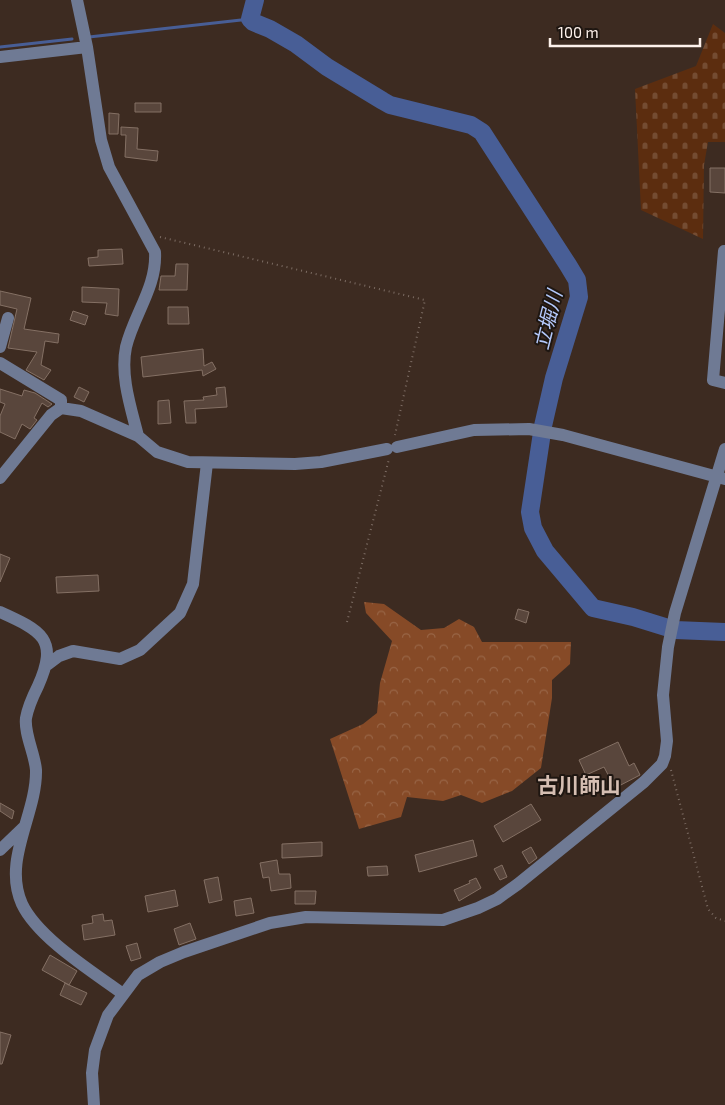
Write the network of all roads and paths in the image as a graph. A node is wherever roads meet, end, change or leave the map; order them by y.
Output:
1 (77, 0) edge
2 (87, 47) junction
3 (0, 57) edge
4 (146, 234) junction
5 (724, 251) edge
6 (8, 318) dead end
7 (0, 347) edge
8 (0, 363) edge
9 (725, 383) edge
10 (61, 408) junction
11 (138, 436) junction
12 (392, 447) junction
13 (725, 449) edge
14 (5, 463) edge
15 (207, 463) junction
16 (0, 478) edge
17 (722, 478) edge
18 (0, 612) edge
19 (347, 622) dead end
20 (47, 665) junction
21 (662, 764) junction
22 (25, 826) junction
23 (0, 850) edge
24 (725, 921) edge
25 (123, 994) junction
26 (94, 1105) edge

1 - 2 street
2 - 3 street
2 - 4 street
4 - 11 street
4 - 12 path
5 - 9 street
6 - 7 street
8 - 10 street
10 - 11 street
10 - 14 street
11 - 15 street
12 - 15 street
12 - 17 street
12 - 19 path
13 - 17 street
14 - 16 street
15 - 20 street
17 - 21 street
18 - 20 street
20 - 22 street
21 - 24 path
21 - 25 street
22 - 23 street
22 - 25 street
25 - 26 street

